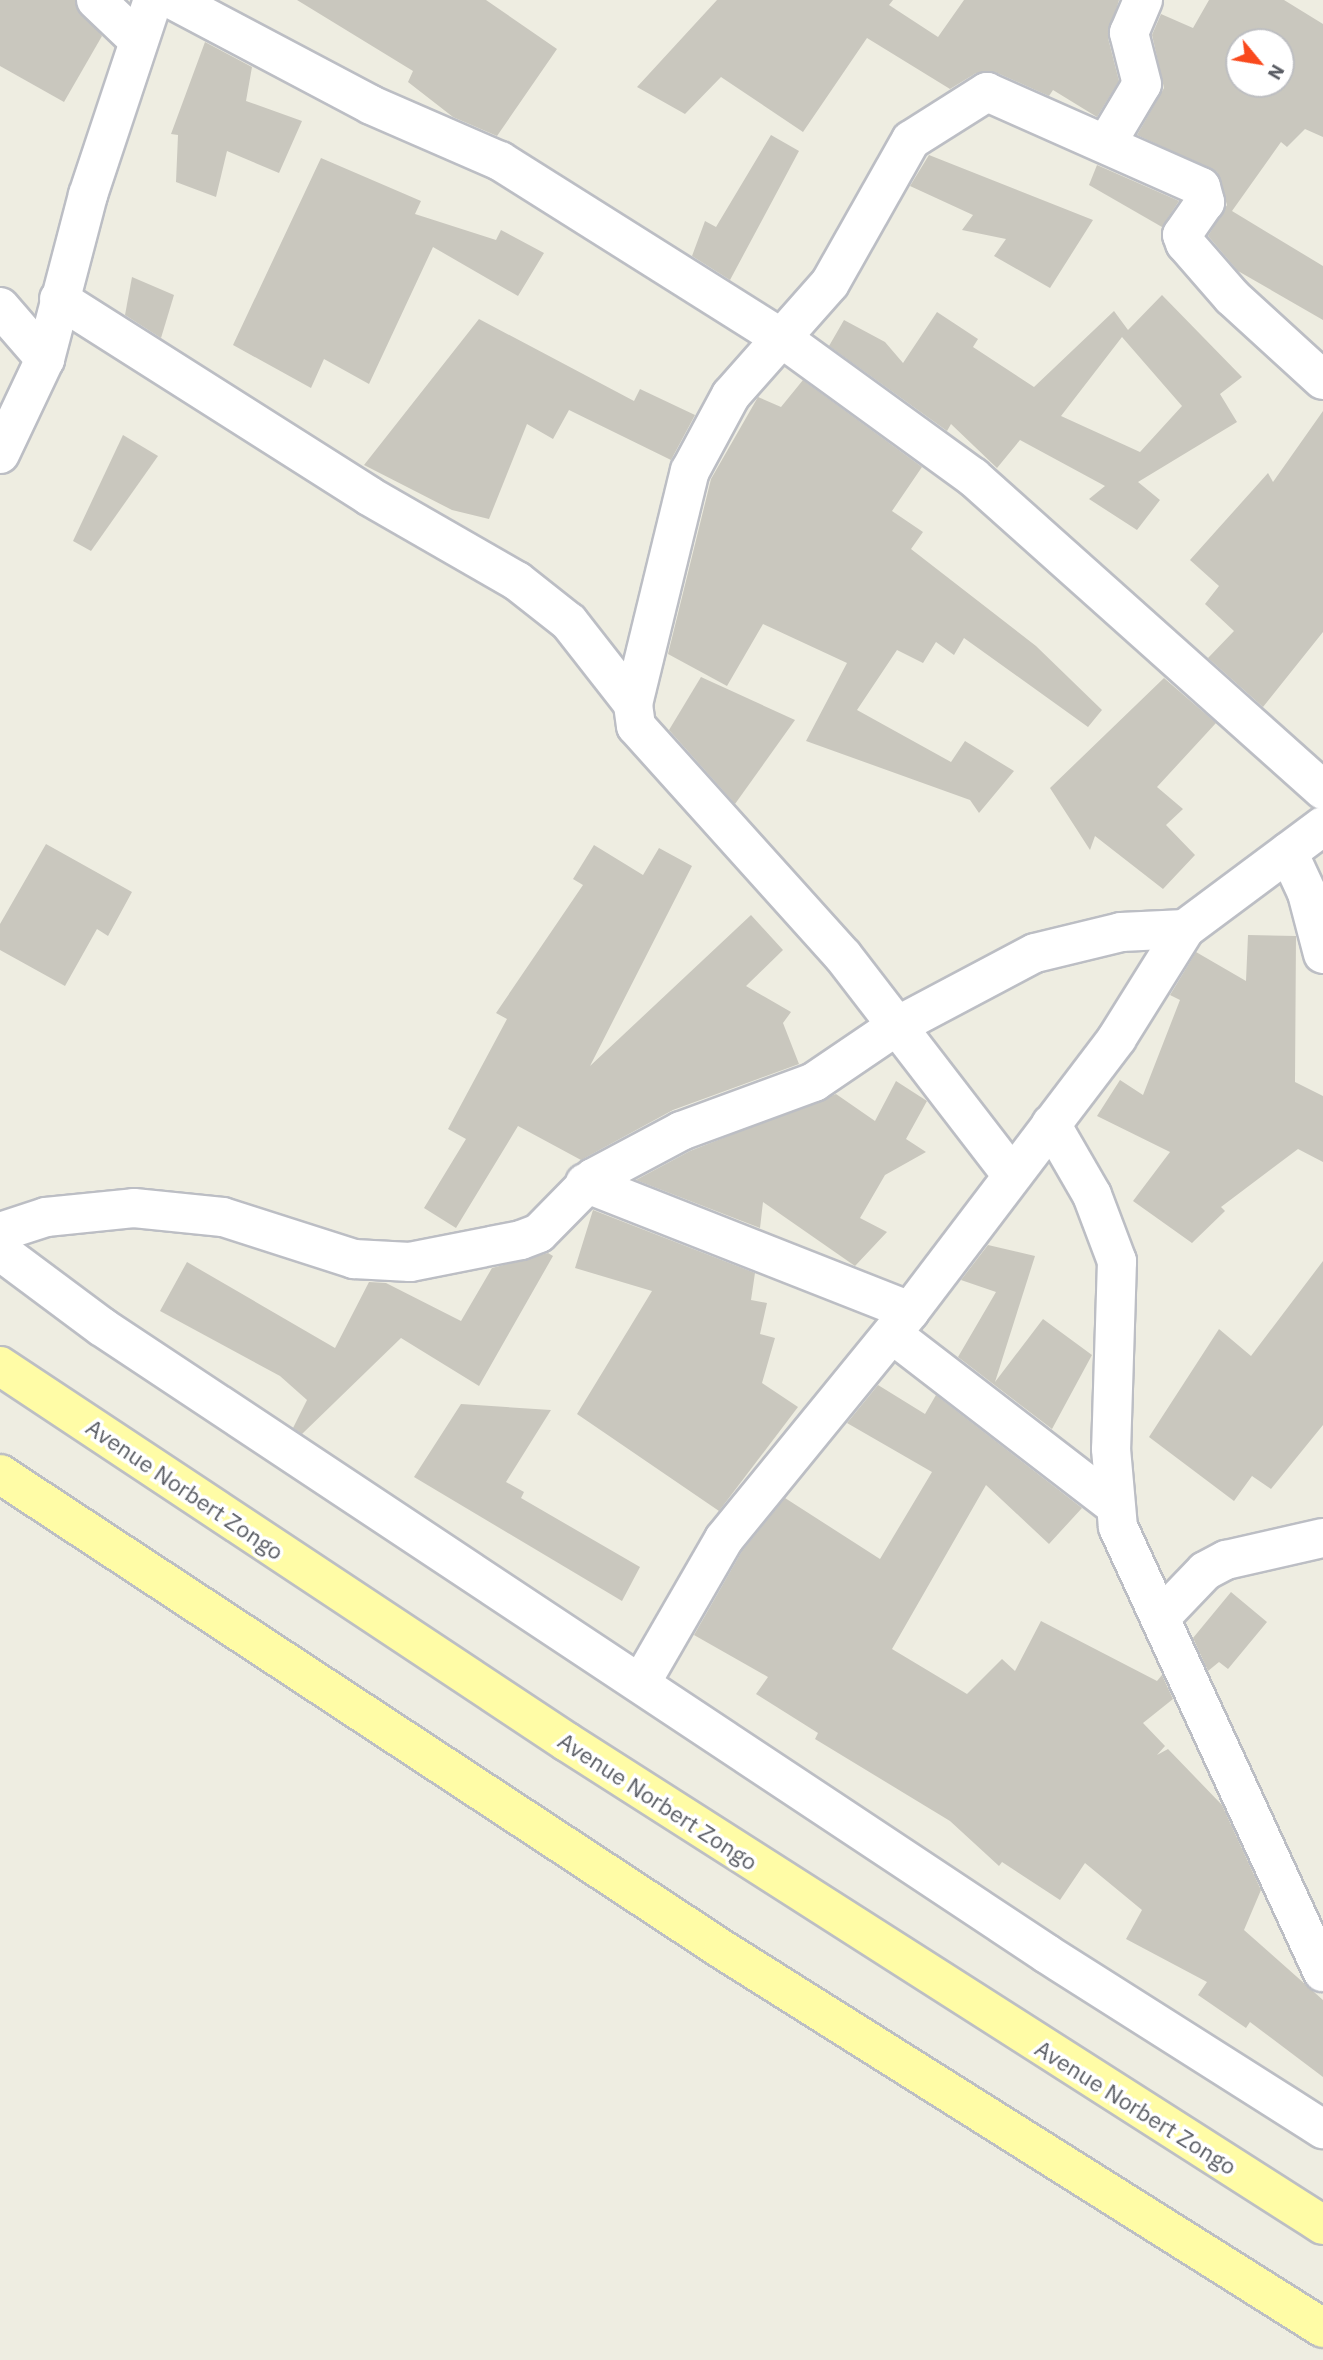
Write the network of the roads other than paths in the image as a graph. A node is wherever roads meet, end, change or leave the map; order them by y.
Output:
1 (96, 0) edge
2 (153, 0) edge
3 (173, 0) edge
4 (1143, 0) edge
5 (138, 40) junction
6 (1108, 141) junction
7 (59, 299) junction
8 (0, 307) edge
9 (783, 339) junction
10 (45, 359) junction
11 (1323, 380) edge
12 (0, 454) edge
13 (633, 704) junction
14 (1323, 790) edge
15 (1323, 825) edge
16 (1288, 852) junction
17 (1185, 929) junction
18 (1323, 954) edge
19 (895, 1027) junction
20 (1051, 1124) junction
21 (1011, 1174) junction
22 (586, 1183) junction
23 (0, 1232) edge
24 (0, 1251) edge
25 (901, 1322) junction
26 (0, 1366) edge
27 (0, 1474) edge
28 (1113, 1504) junction
29 (1323, 1538) edge
30 (1160, 1618) junction
31 (642, 1681) junction
32 (1323, 1972) edge
33 (1323, 2129) edge
34 (1323, 2225) edge
35 (1323, 2328) edge

1 - 5 street
2 - 5 street
3 - 9 street
4 - 6 street
5 - 7 street
6 - 9 street
6 - 11 street
7 - 10 street
7 - 13 street
8 - 10 street
9 - 13 street
9 - 14 street
10 - 12 street
13 - 19 street
15 - 16 street
16 - 17 street
16 - 18 street
17 - 19 street
17 - 20 street
19 - 21 street
19 - 22 street
20 - 21 street
20 - 28 street
21 - 25 street
22 - 23 street
22 - 25 street
24 - 31 street
25 - 28 street
25 - 31 street
26 - 34 main road, Avenue Norbert Zongo
27 - 35 main road
28 - 30 street
29 - 30 street
30 - 32 street
31 - 33 street

